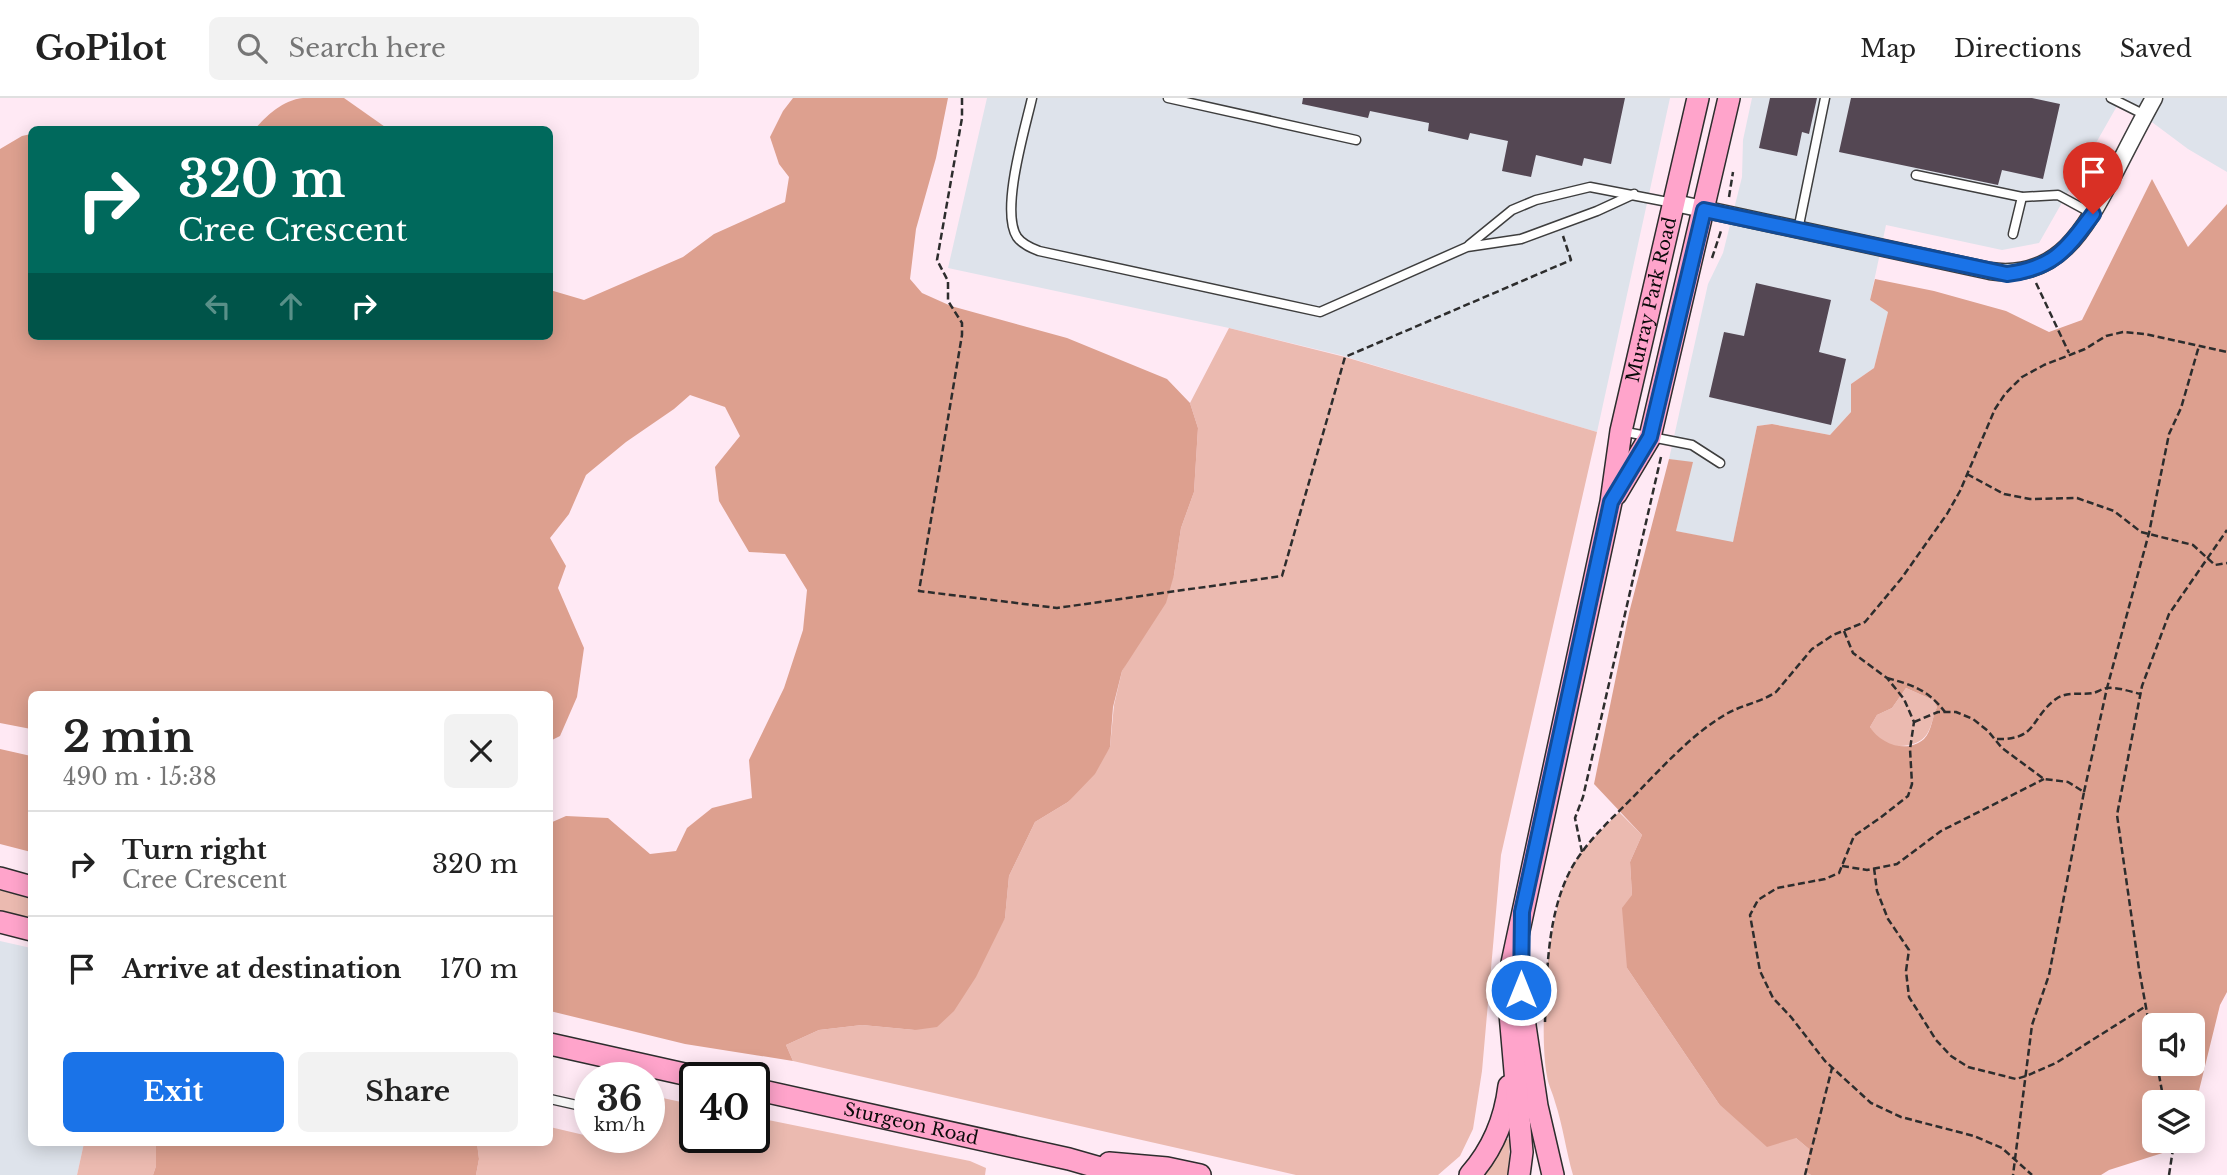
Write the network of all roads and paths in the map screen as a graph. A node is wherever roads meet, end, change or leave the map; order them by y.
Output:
1 (962, 98) edge
2 (1032, 98) edge
3 (1168, 98) edge
4 (1698, 98) edge
5 (1729, 98) edge
6 (1825, 98) edge
7 (2111, 98) edge
8 (2154, 98) edge
9 (2145, 115) junction
10 (1356, 140) dead end
11 (1733, 166) dead end
12 (1916, 175) dead end
13 (1634, 194) junction
14 (2022, 197) junction
15 (1675, 203) junction
16 (1704, 210) junction
17 (2093, 214) junction
18 (1726, 215) junction
19 (1798, 230) junction
20 (2013, 234) dead end
21 (1563, 236) dead end
22 (1467, 247) junction
23 (1711, 261) dead end
24 (2030, 271) junction
25 (2199, 346) junction
26 (2227, 352) edge
27 (2070, 354) junction
28 (1621, 431) junction
29 (1659, 439) junction
30 (1720, 463) dead end
31 (1967, 474) junction
32 (1611, 502) junction
33 (2227, 530) edge
34 (2149, 533) junction
35 (2208, 558) junction
36 (2227, 563) edge
37 (1844, 631) junction
38 (1887, 678) junction
39 (2108, 688) junction
40 (2141, 694) junction
41 (1945, 712) junction
42 (1914, 722) junction
43 (1995, 739) junction
44 (2045, 779) junction
45 (2084, 792) junction
46 (1582, 852) junction
47 (1842, 866) junction
48 (1874, 868) junction
49 (0, 878) edge
50 (28, 886) edge
51 (1522, 912) junction
52 (0, 922) edge
53 (28, 929) edge
54 (2146, 1006) junction
55 (2147, 1013) edge
56 (1545, 1023) dead end
57 (553, 1045) edge
58 (1513, 1048) junction
59 (1832, 1068) junction
60 (679, 1073) edge
61 (2026, 1076) junction
62 (770, 1093) edge
63 (553, 1099) edge
64 (574, 1104) edge
65 (2172, 1153) edge
66 (1069, 1159) junction
67 (2015, 1159) junction
68 (1125, 1175) edge
69 (1200, 1175) edge
70 (1470, 1175) edge
71 (1519, 1175) edge
72 (1553, 1175) edge
73 (1805, 1175) edge
74 (2013, 1175) edge
75 (2032, 1175) edge
76 (2169, 1175) edge

1 - 21 path
2 - 22 lane
3 - 10 lane
4 - 15 street, Murray Park Road
5 - 16 street, Murray Park Road
6 - 19 lane
7 - 9 lane
8 - 9 street
9 - 17 street
11 - 18 path
12 - 14 lane
13 - 15 lane
13 - 22 lane
13 - 22 lane
14 - 17 lane
14 - 20 lane
15 - 16 street
15 - 28 street, Murray Park Road
16 - 18 street
16 - 29 street, Murray Park Road
17 - 24 street
18 - 19 street
18 - 23 path
19 - 24 street
24 - 27 path
25 - 26 path
25 - 27 path
25 - 34 path
27 - 31 path
28 - 29 lane
28 - 32 street, Murray Park Road
29 - 30 lane
29 - 32 street, Murray Park Road
29 - 46 path
31 - 34 path
31 - 37 path
32 - 51 street, Murray Park Road
33 - 35 path
34 - 35 path
34 - 39 path
35 - 36 path
35 - 40 path
37 - 38 path
37 - 46 path
38 - 41 path
38 - 42 path
39 - 40 path
39 - 43 path
39 - 45 path
40 - 54 path
41 - 42 path
41 - 43 path
42 - 47 path
43 - 44 path
44 - 45 path
44 - 48 path
45 - 61 path
46 - 56 path
47 - 48 path
47 - 59 path
48 - 61 path
49 - 50 street
51 - 58 street, Murray Park Road
51 - 72 street, Murray Park Road
52 - 53 street
54 - 55 path
54 - 61 path
57 - 60 street
58 - 70 street
58 - 71 street, Murray Park Road
59 - 67 path
59 - 73 path
61 - 67 path
62 - 66 street, Sturgeon Road
63 - 64 lane
65 - 76 path
66 - 68 street, Sturgeon Road
66 - 69 street, Sturgeon Road
67 - 74 path
67 - 75 path

